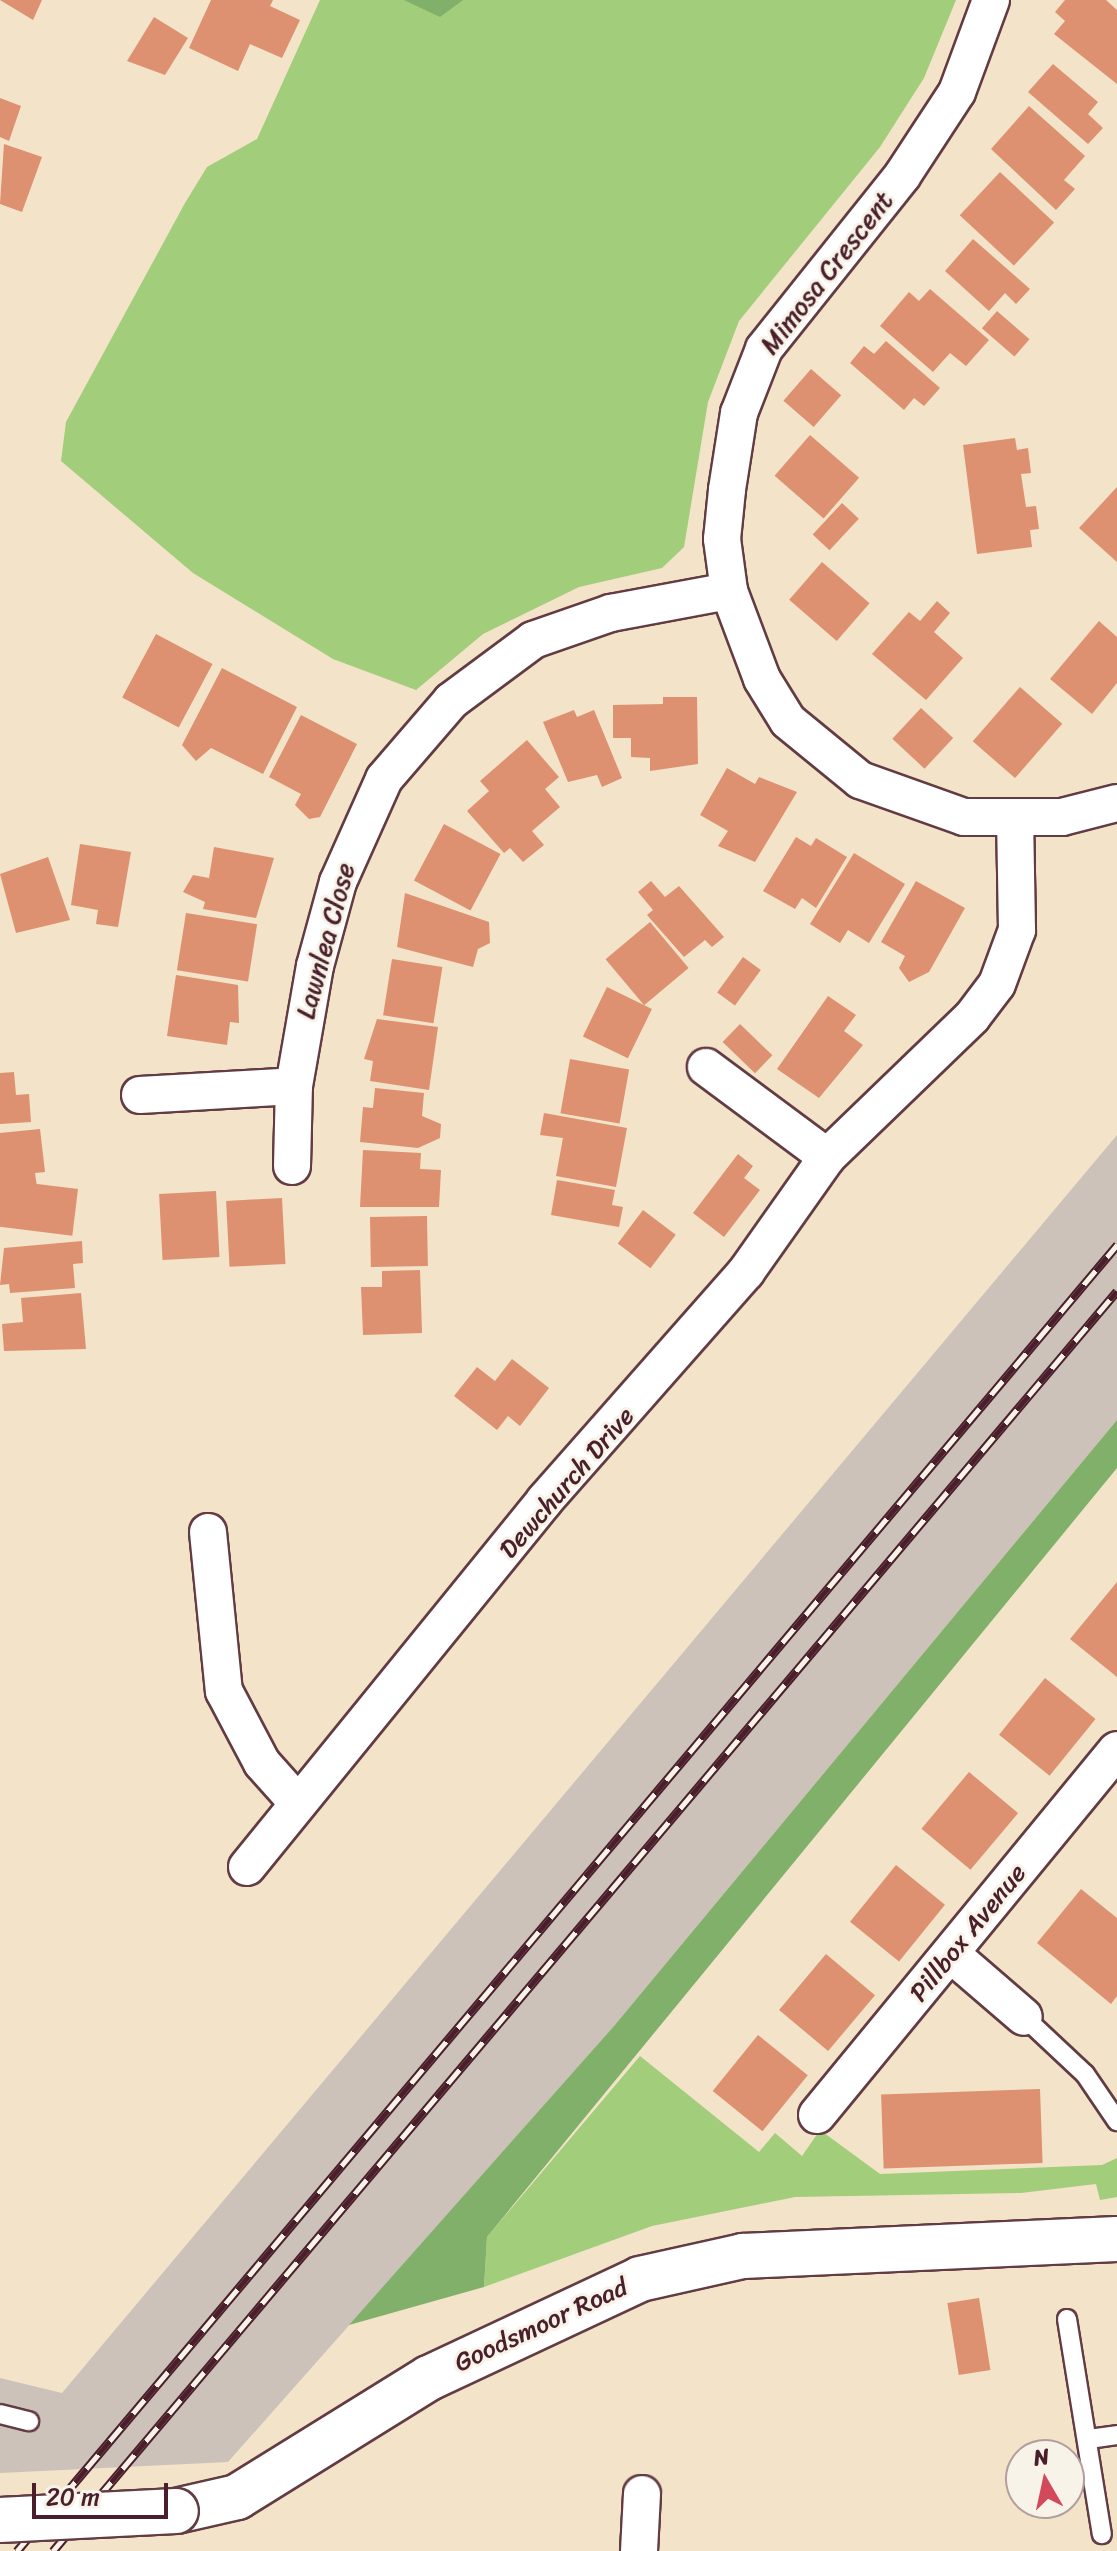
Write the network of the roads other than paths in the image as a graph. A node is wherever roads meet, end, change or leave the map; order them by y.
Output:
1 (991, 0) edge
2 (729, 591) junction
3 (1117, 803) edge
4 (1015, 820) junction
5 (706, 1067) dead end
6 (294, 1086) junction
7 (140, 1095) dead end
8 (827, 1157) junction
9 (292, 1166) dead end
10 (208, 1532) dead end
11 (1117, 1750) edge
12 (296, 1801) junction
13 (247, 1867) dead end
14 (951, 1954) junction
15 (1024, 2017) joint
16 (817, 2115) dead end
17 (1117, 2121) edge
18 (1117, 2239) edge
19 (1067, 2319) dead end
20 (0, 2414) edge
21 (29, 2421) dead end
22 (1117, 2435) edge
23 (1089, 2439) junction
24 (642, 2494) dead end
25 (0, 2520) edge
26 (1102, 2534) dead end
27 (639, 2551) edge

1 - 2 street, Mimosa Crescent
2 - 4 street, Mimosa Crescent
2 - 6 street, Lawnlea Close
3 - 4 street, Mimosa Crescent
4 - 8 street, Dewchurch Drive
5 - 8 street
6 - 7 street
6 - 9 street, Lawnlea Close
8 - 12 street, Dewchurch Drive
10 - 12 street
11 - 14 street, Pillbox Avenue
12 - 13 street, Dewchurch Drive
14 - 15 street
14 - 16 street, Pillbox Avenue
15 - 17 lane
18 - 25 street, Goodsmoor Road, bridge
19 - 23 lane
20 - 21 lane
22 - 23 lane
23 - 26 lane
24 - 27 street

